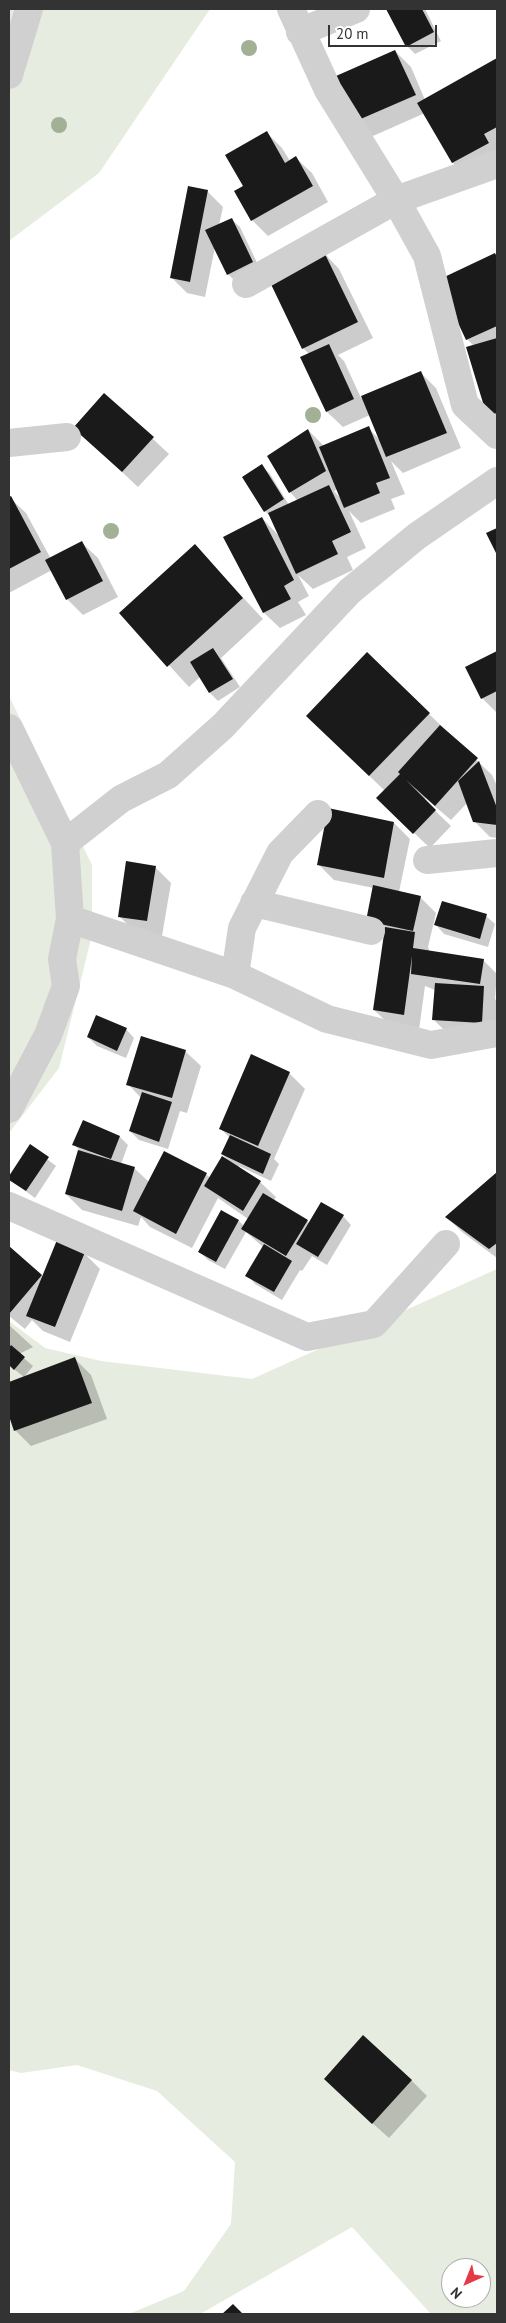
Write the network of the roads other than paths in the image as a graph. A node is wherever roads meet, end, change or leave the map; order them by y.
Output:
1 (29, 9) edge
2 (356, 9) edge
3 (295, 20) edge
4 (9, 75) edge
5 (497, 164) edge
6 (396, 200) junction
7 (246, 284) dead end
8 (497, 435) edge
9 (67, 437) dead end
10 (9, 443) edge
11 (497, 481) edge
12 (9, 728) edge
13 (318, 814) dead end
14 (65, 843) junction
15 (497, 854) edge
16 (427, 860) dead end
17 (254, 903) junction
18 (70, 919) junction
19 (370, 931) dead end
20 (235, 975) junction
21 (497, 1033) edge
22 (9, 1109) edge
23 (9, 1206) edge
24 (446, 1244) dead end

1 - 4 street
2 - 3 street
3 - 6 street
5 - 6 street
6 - 7 street
6 - 8 street
9 - 10 street
11 - 14 street
12 - 14 street
13 - 17 street
14 - 18 street
15 - 16 street
17 - 19 street
17 - 20 street
18 - 20 street
18 - 22 street
20 - 21 street
23 - 24 street

